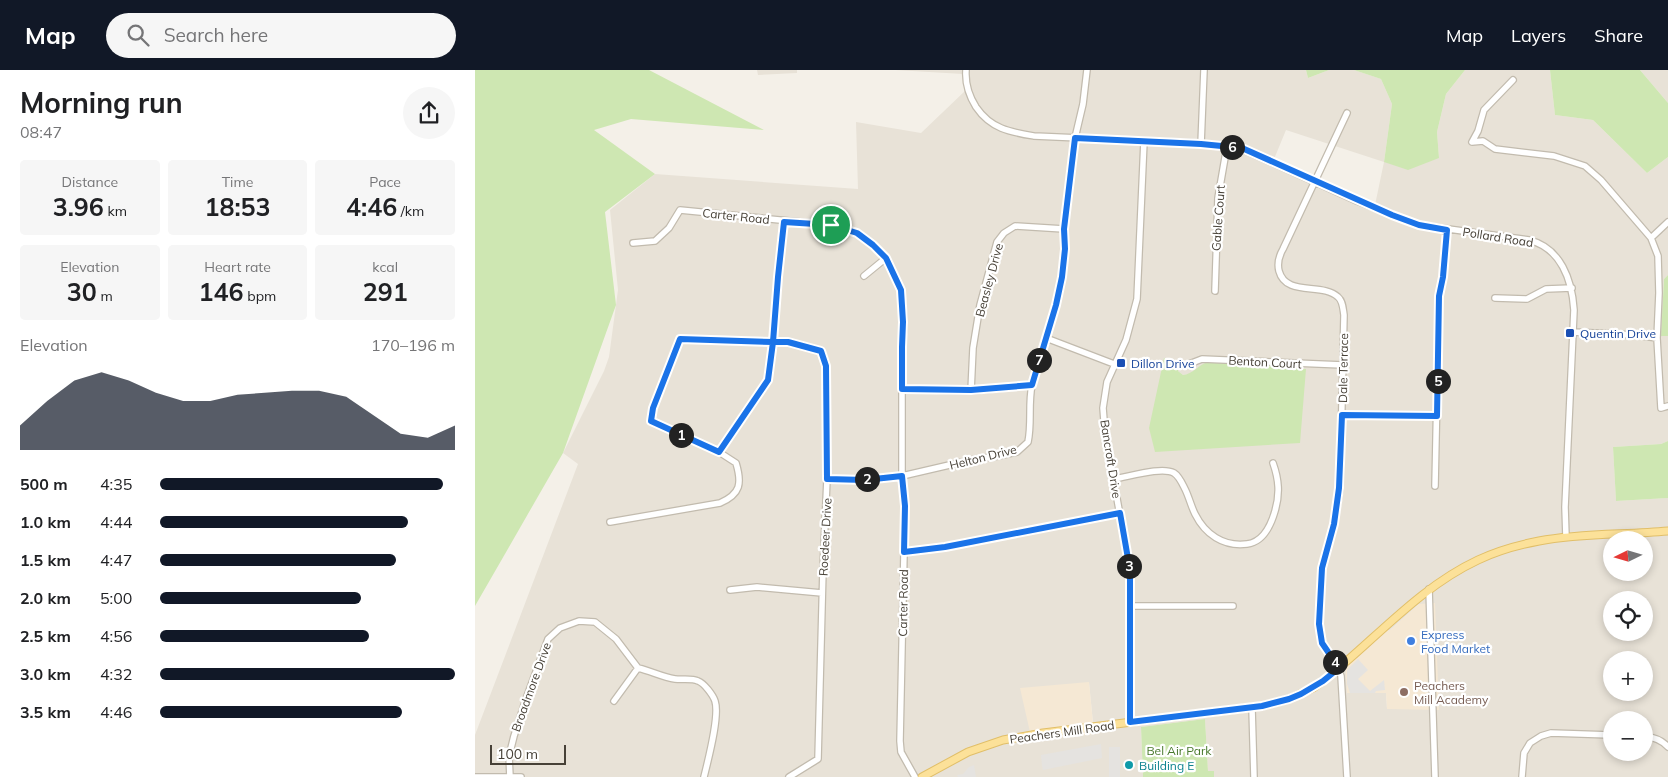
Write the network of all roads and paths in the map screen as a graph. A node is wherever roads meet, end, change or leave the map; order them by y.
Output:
1 (966, 70) edge
2 (1087, 70) edge
3 (1204, 70) edge
4 (1513, 80) dead end
5 (1347, 113) dead end
6 (1075, 138) junction
7 (1144, 141) junction
8 (1201, 144) junction
9 (1227, 146) junction
10 (1314, 181) junction
11 (784, 222) junction
12 (1668, 222) edge
13 (1064, 229) junction
14 (1447, 230) junction
15 (1651, 238) junction
16 (633, 244) dead end
17 (886, 258) junction
18 (864, 276) dead end
19 (1572, 288) junction
20 (1215, 291) dead end
21 (1495, 298) dead end
22 (1574, 332) junction
23 (1046, 338) junction
24 (1657, 338) junction
25 (773, 342) junction
26 (1114, 364) junction
27 (1189, 364) dead end
28 (1343, 365) junction
29 (1032, 385) junction
30 (902, 389) junction
31 (971, 390) junction
32 (1668, 406) edge
33 (1342, 415) junction
34 (1437, 416) junction
35 (719, 452) junction
36 (1273, 463) dead end
37 (902, 476) junction
38 (827, 479) junction
39 (1114, 479) junction
40 (1435, 486) dead end
41 (1120, 513) junction
42 (610, 522) dead end
43 (1668, 531) edge
44 (1566, 537) junction
45 (904, 552) junction
46 (1429, 589) junction
47 (730, 590) dead end
48 (823, 593) junction
49 (1129, 606) junction
50 (1233, 606) dead end
51 (638, 668) junction
52 (1339, 668) junction
53 (614, 701) dead end
54 (1252, 708) junction
55 (1130, 722) junction
56 (1603, 735) edge
57 (1653, 738) edge
58 (1668, 748) edge
59 (475, 777) edge
60 (510, 777) edge
61 (521, 777) edge
62 (705, 777) edge
63 (789, 777) edge
64 (915, 777) edge
65 (922, 777) edge
66 (1254, 777) edge
67 (1347, 777) edge
68 (1435, 777) edge
69 (1522, 777) edge

1 - 6 street, Pollard Road
2 - 6 street, Helton Drive
3 - 8 street
4 - 15 street
5 - 10 street
6 - 7 street, Pollard Road
6 - 13 street, Helton Drive
7 - 8 street, Pollard Road
7 - 26 street, Bancroft Drive
8 - 9 street, Pollard Road
9 - 10 street, Pollard Road
9 - 20 street, Gable Court
10 - 14 street, Pollard Road
10 - 28 street, Dale Terrace
11 - 16 street, Carter Road
11 - 17 street, Carter Road
11 - 25 street
12 - 15 street
13 - 23 street, Helton Drive
13 - 31 street, Beasley Drive
14 - 19 street, Pollard Road
14 - 34 street
15 - 24 street
17 - 18 street
17 - 30 street, Carter Road
19 - 21 street
19 - 22 street, Pollard Road
22 - 24 street
22 - 44 street, Pollard Road
23 - 26 street
23 - 29 street, Helton Drive
24 - 32 street
25 - 35 street
25 - 35 street, Roedeer Drive
25 - 38 street, Roedeer Drive
26 - 39 street, Bancroft Drive
27 - 28 street, Benton Court
28 - 33 street, Dale Terrace
29 - 31 street
29 - 37 street, Helton Drive
30 - 31 street
30 - 37 street, Carter Road
33 - 34 street
33 - 52 street, Dale Terrace
34 - 40 street
35 - 42 street, Roedeer Drive
36 - 39 street
37 - 38 street, Helton Drive
37 - 45 street, Carter Road
38 - 48 street, Roedeer Drive
39 - 41 street, Bancroft Drive
41 - 45 street
41 - 49 street, Bancroft Drive
43 - 44 main road, Peachers Mill Road
44 - 46 main road, Peachers Mill Road
45 - 64 street, Carter Road
46 - 52 main road, Peachers Mill Road
46 - 68 street
47 - 48 street
48 - 63 street, Roedeer Drive
49 - 50 street
49 - 55 street, Bancroft Drive
51 - 53 street
51 - 60 street, Broadmore Drive
51 - 62 street
52 - 54 main road, Peachers Mill Road
52 - 67 street, Dale Terrace
54 - 55 main road, Peachers Mill Road
54 - 66 street
55 - 65 main road, Peachers Mill Road
56 - 69 street
57 - 58 street
59 - 60 street
60 - 61 street

